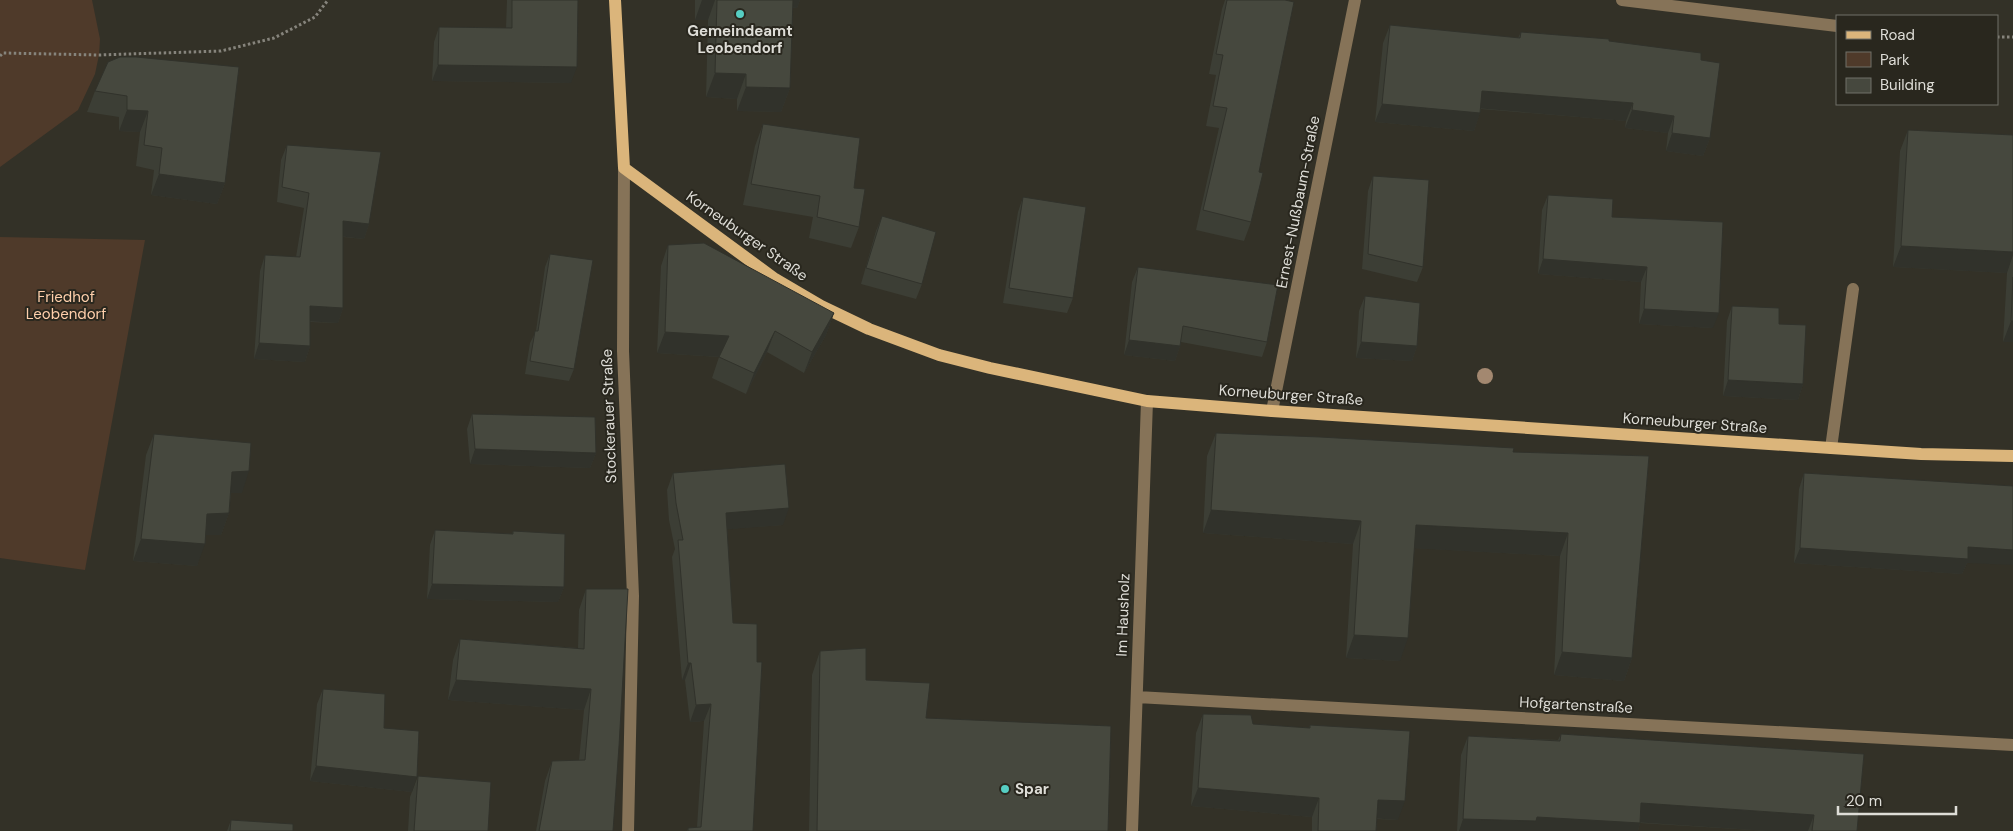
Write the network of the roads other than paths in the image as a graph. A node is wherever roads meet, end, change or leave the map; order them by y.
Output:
1 (615, 0) edge
2 (1356, 0) edge
3 (1622, 0) edge
4 (1836, 26) edge
5 (624, 168) junction
6 (1853, 289) dead end
7 (1147, 401) junction
8 (1272, 411) junction
9 (1831, 448) junction
10 (2013, 456) edge
11 (1137, 697) junction
12 (2013, 745) edge
13 (628, 831) edge
14 (1132, 831) edge

1 - 5 main road, Stockerauer Straße
2 - 8 street, Ernest-Nußbaum-Straße
3 - 4 street
5 - 7 main road, Korneuburger Straße
5 - 13 street, Stockerauer Straße
6 - 9 street
7 - 8 main road, Korneuburger Straße
7 - 11 street, Im Hausholz
8 - 9 main road, Korneuburger Straße
9 - 10 main road, Korneuburger Straße
11 - 12 street, Hofgartenstraße
11 - 14 street, Im Hausholz

